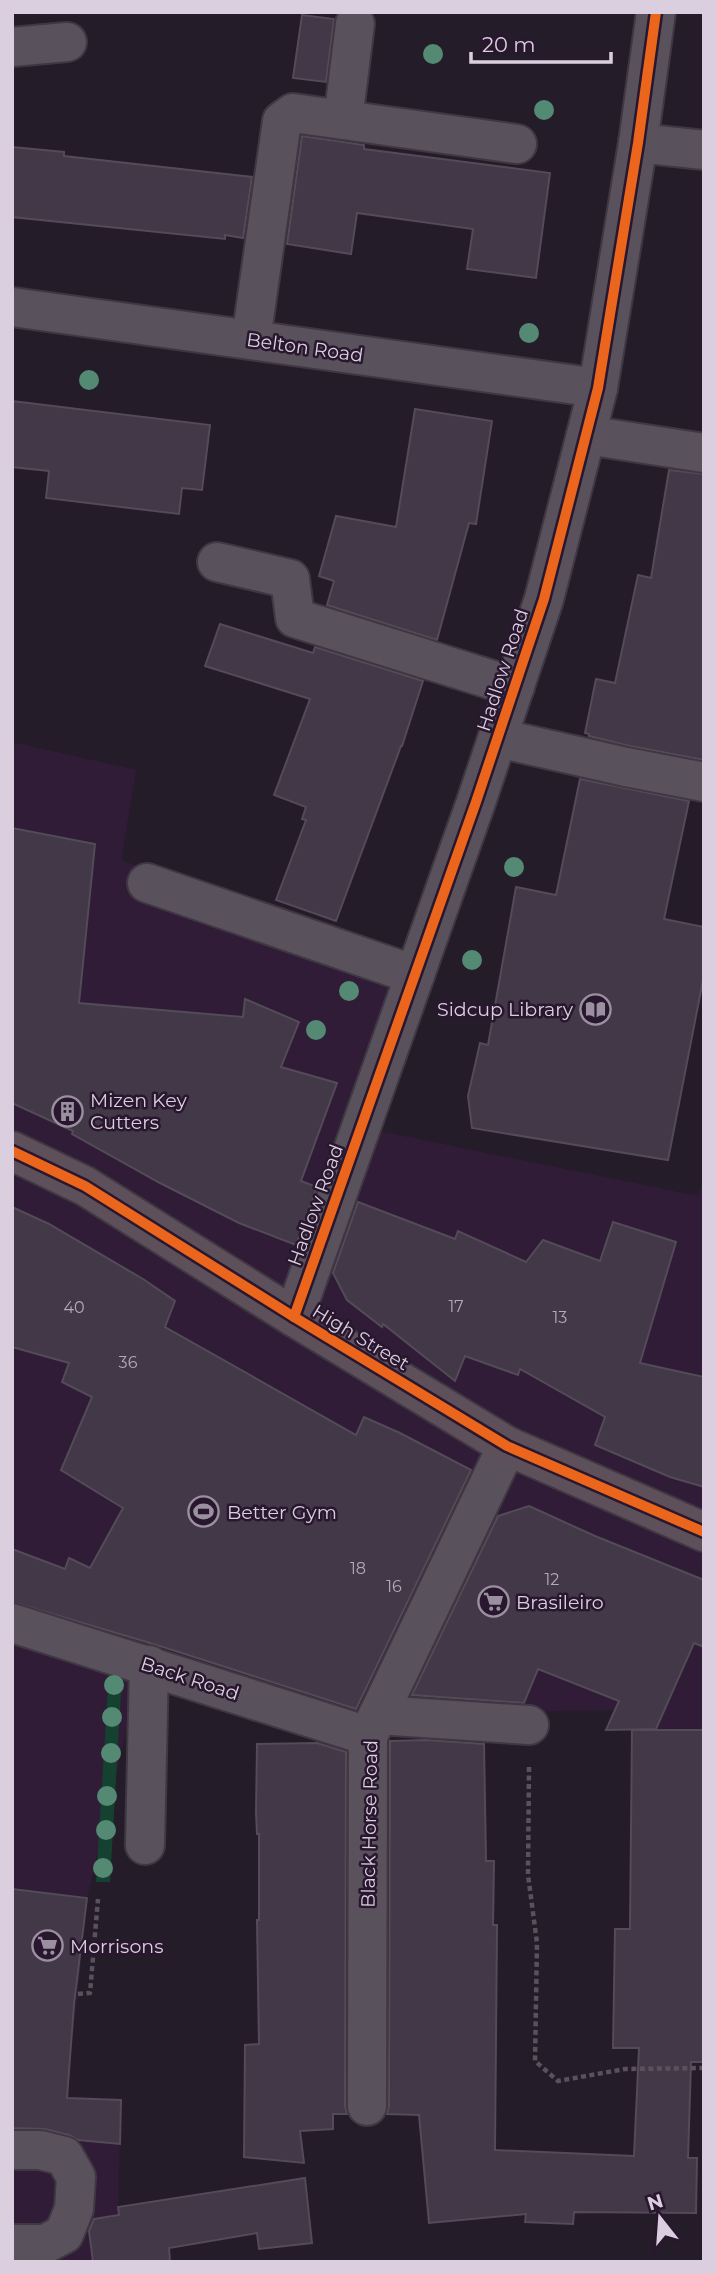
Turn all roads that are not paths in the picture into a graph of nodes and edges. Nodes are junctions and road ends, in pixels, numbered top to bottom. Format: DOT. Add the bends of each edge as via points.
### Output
graph roads {
  1 [pos="656,12"];
  2 [pos="355,24"];
  3 [pos="66,42"];
  4 [pos="12,47"];
  5 [pos="343,120"];
  6 [pos="638,143"];
  7 [pos="517,144"];
  8 [pos="704,150"];
  9 [pos="12,307"];
  10 [pos="251,340"];
  11 [pos="598,388"];
  12 [pos="586,435"];
  13 [pos="704,453"];
  14 [pos="217,562"];
  15 [pos="515,687"];
  16 [pos="498,738"];
  17 [pos="704,782"];
  18 [pos="147,884"];
  19 [pos="415,975"];
  20 [pos="12,1151"];
  21 [pos="294,1317"];
  22 [pos="507,1446"];
  23 [pos="704,1532"];
  24 [pos="12,1623"];
  25 [pos="149,1665"];
  26 [pos="373,1725"];
  27 [pos="529,1725"];
  28 [pos="145,1845"];
  29 [pos="366,2106"];
  30 [pos="12,2150"];
  31 [pos="12,2244"];
  1 -- 6 [label="street, Hadlow Road"];
  2 -- 5 [label="street"];
  3 -- 4 [label="street"];
  5 -- 7 [label="street"];
  5 -- 10 [label="street" via="293,113 282,121"];
  6 -- 8 [label="street"];
  6 -- 11 [label="street, Hadlow Road"];
  9 -- 10 [label="street, Belton Road"];
  10 -- 11 [label="street, Belton Road"];
  11 -- 12 [label="street, Hadlow Road"];
  12 -- 13 [label="street"];
  12 -- 15 [label="street, Hadlow Road" via="544,599"];
  14 -- 15 [label="street" via="290,579 295,618"];
  15 -- 16 [label="street, Hadlow Road"];
  16 -- 17 [label="street"];
  16 -- 19 [label="street, Hadlow Road"];
  18 -- 19 [label="street"];
  19 -- 21 [label="street, Hadlow Road"];
  20 -- 21 [label="main road, High Street" via="85,1186"];
  21 -- 22 [label="main road, High Street"];
  22 -- 23 [label="main road, High Street"];
  22 -- 26 [label="street, Black Horse Road"];
  24 -- 25 [label="street, Back Road"];
  25 -- 26 [label="street, Back Road"];
  25 -- 28 [label="street"];
  26 -- 27 [label="street, Back Road"];
  26 -- 29 [label="street, Black Horse Road"];
  30 -- 31 [label="street" via="64,2156 76,2177 74,2209 64,2234 45,2244"];
}
